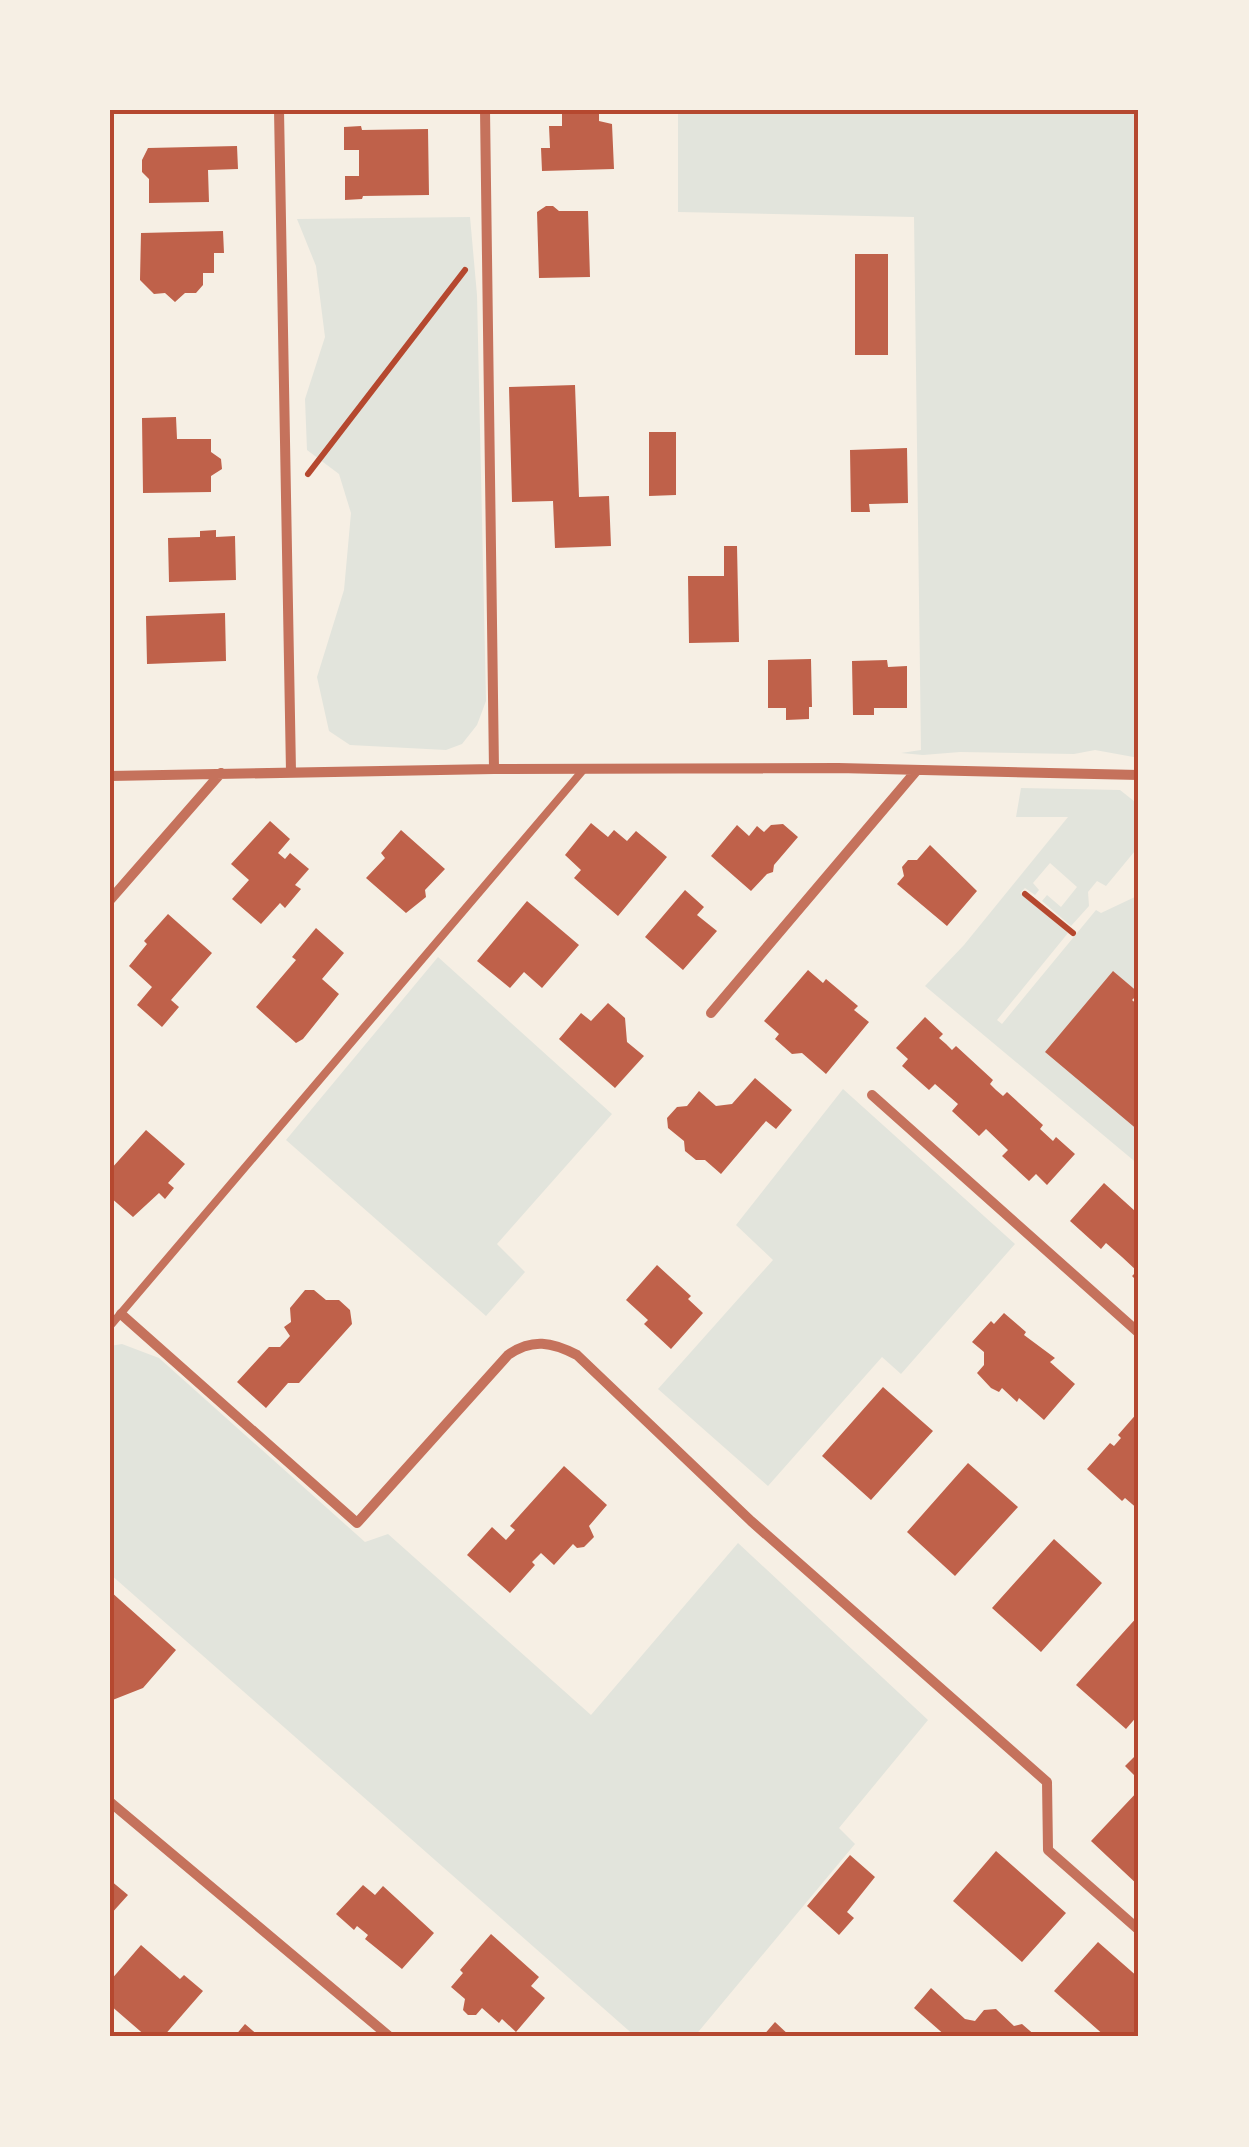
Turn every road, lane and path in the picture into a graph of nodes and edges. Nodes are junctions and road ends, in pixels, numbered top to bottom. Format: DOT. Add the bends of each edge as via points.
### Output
graph roads {
  1 [pos="278,110"];
  2 [pos="485,110"];
  3 [pos="488,240"];
  4 [pos="286,503"];
  5 [pos="494,769"];
  6 [pos="584,769"];
  7 [pos="917,770"];
  8 [pos="291,772"];
  9 [pos="221,773"];
  10 [pos="1139,775"];
  11 [pos="110,776"];
  12 [pos="1025,894"];
  13 [pos="110,900"];
  14 [pos="1073,932"];
  15 [pos="711,1013"];
  16 [pos="872,1095"];
  17 [pos="121,1314"];
  18 [pos="110,1326"];
  19 [pos="1139,1333"];
  20 [pos="110,1802"];
  21 [pos="1139,1930"];
  22 [pos="390,2037"];
  1 -- 4 [label="street"];
  2 -- 3 [label="street"];
  3 -- 4 [label="path"];
  3 -- 5 [label="street"];
  4 -- 8 [label="street"];
  5 -- 6 [label="street"];
  5 -- 8 [label="street"];
  6 -- 7 [label="street"];
  6 -- 17 [label="lane"];
  7 -- 10 [label="street"];
  7 -- 15 [label="street"];
  8 -- 9 [label="street"];
  9 -- 11 [label="street"];
  9 -- 13 [label="street"];
  12 -- 14 [label="path"];
  16 -- 19 [label="street"];
  17 -- 18 [label="lane"];
  17 -- 21 [label="street" via="358,1524 508,1355 533,1343 554,1343 576,1355 751,1521 1047,1782 1048,1850"];
  20 -- 22 [label="street"];
}
